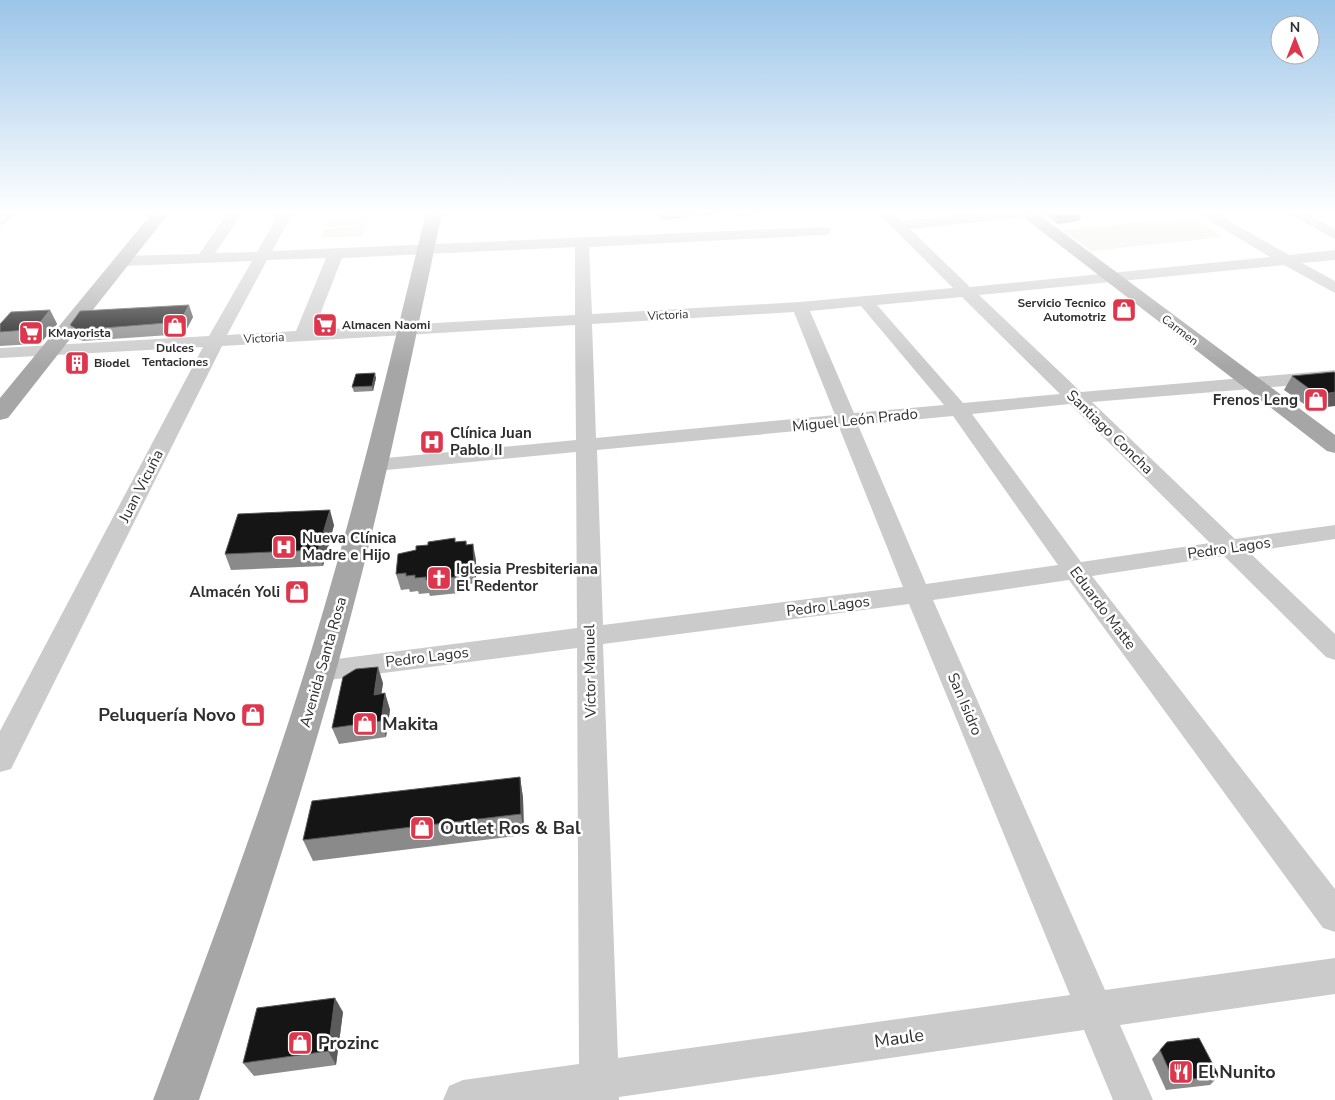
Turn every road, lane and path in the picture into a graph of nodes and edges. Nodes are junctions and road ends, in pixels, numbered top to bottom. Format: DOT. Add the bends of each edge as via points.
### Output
graph roads {
  1 [pos="119,264"];
  2 [pos="257,264"];
  3 [pos="331,264"];
  4 [pos="423,264"];
  5 [pos="583,264"];
  6 [pos="937,264"];
  7 [pos="1094,264"];
  8 [pos="1245,264"];
  9 [pos="1294,264"];
  10 [pos="1112,278"];
  11 [pos="1335,288"];
  12 [pos="966,293"];
  13 [pos="866,302"];
  14 [pos="800,307"];
  15 [pos="584,320"];
  16 [pos="408,330"];
  17 [pos="303,335"];
  18 [pos="215,341"];
  19 [pos="50,350"];
  20 [pos="0,353"];
  21 [pos="1335,376"];
  22 [pos="1251,383"];
  23 [pos="1075,398"];
  24 [pos="958,409"];
  25 [pos="0,413"];
  26 [pos="847,421"];
  27 [pos="586,446"];
  28 [pos="1335,446"];
  29 [pos="376,465"];
  30 [pos="1335,532"];
  31 [pos="1230,548"];
  32 [pos="1075,571"];
  33 [pos="918,594"];
  34 [pos="589,637"];
  35 [pos="1335,650"];
  36 [pos="321,671"];
  37 [pos="0,760"];
  38 [pos="1335,916"];
  39 [pos="1335,976"];
  40 [pos="1094,1010"];
  41 [pos="599,1090"];
  42 [pos="176,1100"];
  43 [pos="462,1100"];
  44 [pos="1133,1100"];
  1 -- 19 [label="main road"];
  2 -- 18 [label="street, Juan Vicuña"];
  3 -- 17 [label="street"];
  4 -- 16 [label="main road, Avenida Santa Rosa"];
  5 -- 15 [label="street, Víctor Manuel"];
  6 -- 12 [label="street, Santiago Concha"];
  7 -- 10 [label="main road, Carmen"];
  8 -- 10 [label="street, Victoria"];
  9 -- 11 [label="street"];
  10 -- 12 [label="street, Victoria"];
  10 -- 22 [label="main road, Carmen"];
  12 -- 13 [label="street, Victoria"];
  12 -- 23 [label="street, Santiago Concha"];
  13 -- 14 [label="street, Victoria"];
  13 -- 24 [label="street, Eduardo Matte"];
  14 -- 15 [label="street, Victoria" via="654,312"];
  14 -- 26 [label="street, San Isidro"];
  15 -- 16 [label="street, Victoria"];
  15 -- 27 [label="street, Víctor Manuel"];
  16 -- 17 [label="street, Victoria"];
  16 -- 29 [label="main road, Avenida Santa Rosa"];
  17 -- 18 [label="street, Victoria"];
  18 -- 19 [label="street, Victoria"];
  18 -- 37 [label="street, Juan Vicuña"];
  19 -- 20 [label="street, Victoria"];
  19 -- 25 [label="main road"];
  21 -- 22 [label="street, Miguel León Prado"];
  22 -- 23 [label="street, Miguel León Prado"];
  22 -- 28 [label="main road, Carmen"];
  23 -- 24 [label="street, Miguel León Prado"];
  23 -- 31 [label="street, Santiago Concha"];
  24 -- 26 [label="street, Miguel León Prado"];
  24 -- 32 [label="street, Eduardo Matte"];
  26 -- 27 [label="street, Miguel León Prado"];
  26 -- 33 [label="street, San Isidro"];
  27 -- 29 [label="street, Miguel León Prado"];
  27 -- 34 [label="street, Víctor Manuel"];
  29 -- 36 [label="main road, Avenida Santa Rosa"];
  30 -- 31 [label="street, Pedro Lagos"];
  31 -- 32 [label="street, Pedro Lagos"];
  31 -- 35 [label="street, Santiago Concha"];
  32 -- 33 [label="street, Pedro Lagos"];
  32 -- 38 [label="street, Eduardo Matte"];
  33 -- 34 [label="street, Pedro Lagos"];
  33 -- 40 [label="street, San Isidro"];
  34 -- 36 [label="street, Pedro Lagos"];
  34 -- 41 [label="street, Víctor Manuel"];
  36 -- 42 [label="main road, Avenida Santa Rosa" via="268,840"];
  39 -- 40 [label="street, Maule"];
  40 -- 41 [label="street, Maule"];
  40 -- 44 [label="street, San Isidro"];
  41 -- 43 [label="street, Maule"];
}
